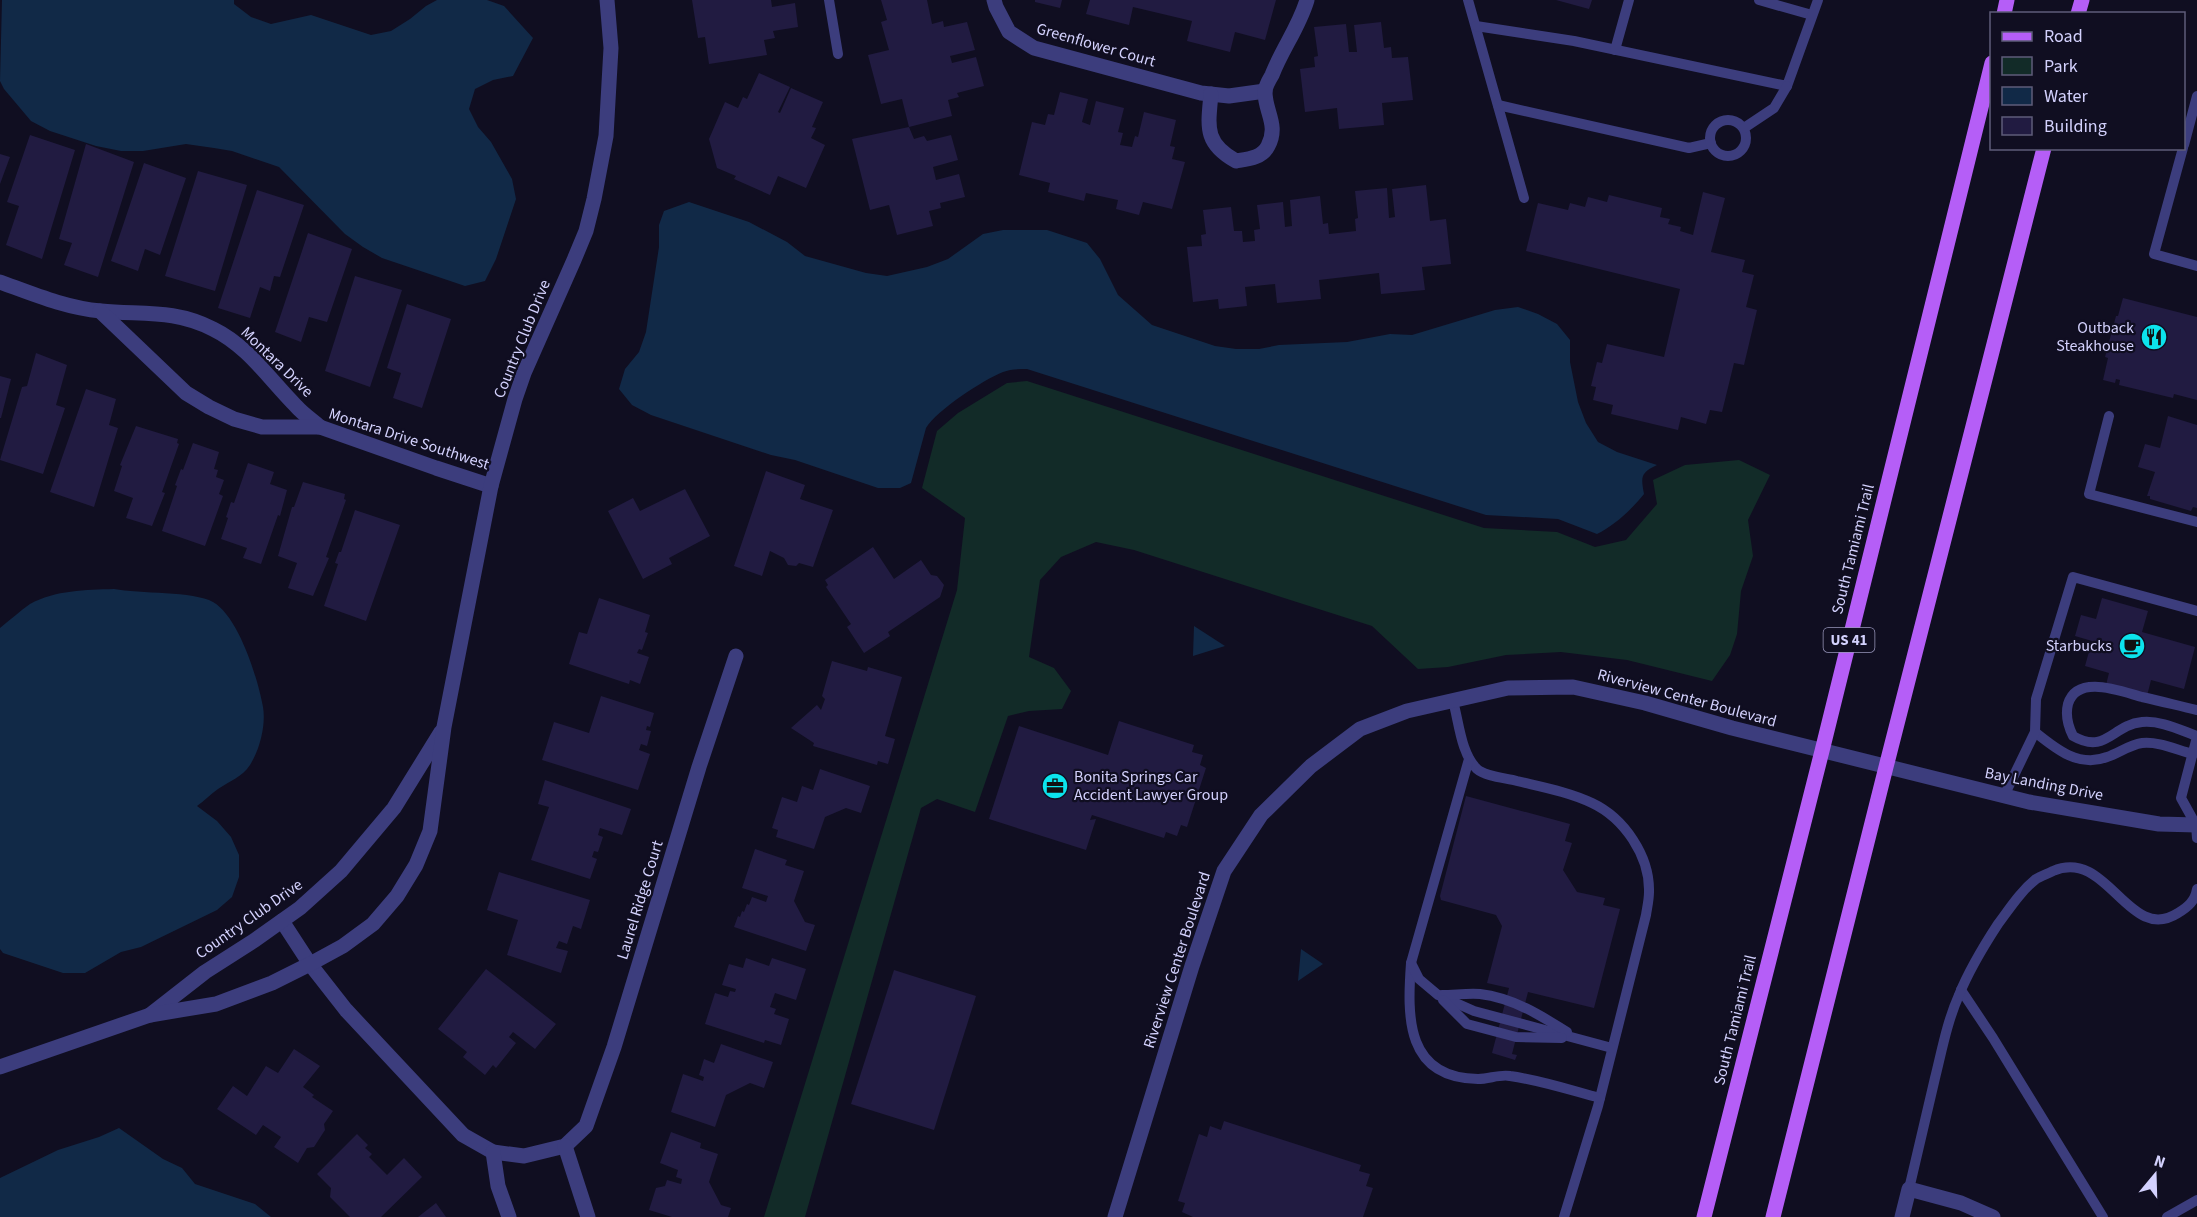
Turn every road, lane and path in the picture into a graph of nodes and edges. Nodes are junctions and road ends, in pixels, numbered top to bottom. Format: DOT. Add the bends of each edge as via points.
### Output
graph roads {
  1 [pos="607,0"];
  2 [pos="829,0"];
  3 [pos="994,0"];
  4 [pos="1307,0"];
  5 [pos="1468,0"];
  6 [pos="1629,0"];
  7 [pos="1759,0"];
  8 [pos="1818,0"];
  9 [pos="1812,15"];
  10 [pos="1476,26"];
  11 [pos="1615,50"];
  12 [pos="838,54"];
  13 [pos="1990,71"];
  14 [pos="1787,86"];
  15 [pos="1265,92"];
  16 [pos="1210,94"];
  17 [pos="2197,96"];
  18 [pos="1498,105"];
  19 [pos="1744,128"];
  20 [pos="2185,140"];
  21 [pos="1711,142"];
  22 [pos="2043,150"];
  23 [pos="2182,150"];
  24 [pos="1524,198"];
  25 [pos="2197,266"];
  26 [pos="0,282"];
  27 [pos="100,311"];
  28 [pos="2109,416"];
  29 [pos="320,427"];
  30 [pos="491,486"];
  31 [pos="2197,522"];
  32 [pos="2197,611"];
  33 [pos="736,656"];
  34 [pos="1453,701"];
  35 [pos="2197,710"];
  36 [pos="444,727"];
  37 [pos="2035,732"];
  38 [pos="2197,736"];
  39 [pos="1822,751"];
  40 [pos="2193,754"];
  41 [pos="1469,759"];
  42 [pos="1886,767"];
  43 [pos="2004,796"];
  44 [pos="2197,829"];
  45 [pos="2197,889"];
  46 [pos="282,921"];
  47 [pos="1411,963"];
  48 [pos="310,964"];
  49 [pos="1961,990"];
  50 [pos="1438,995"];
  51 [pos="150,1015"];
  52 [pos="1578,1038"];
  53 [pos="1612,1048"];
  54 [pos="0,1067"];
  55 [pos="1600,1098"];
  56 [pos="565,1146"];
  57 [pos="493,1152"];
  58 [pos="1909,1189"];
  59 [pos="2197,1200"];
  60 [pos="508,1217"];
  61 [pos="588,1217"];
  62 [pos="1115,1217"];
  63 [pos="1564,1217"];
  64 [pos="1704,1217"];
  65 [pos="1773,1217"];
  66 [pos="1902,1217"];
  67 [pos="1993,1217"];
  68 [pos="2103,1217"];
  69 [pos="2167,1217"];
  1 -- 30 [label="street, Country Club Drive" via="611,48 606,136 594,199 586,231 524,373"];
  2 -- 12 [label="lane"];
  3 -- 16 [label="street, Greenflower Court" via="1009,32 1034,48"];
  4 -- 15 [label="street"];
  5 -- 10 [label="lane"];
  6 -- 11 [label="lane"];
  7 -- 9 [label="lane"];
  8 -- 9 [label="lane"];
  9 -- 14 [label="lane"];
  10 -- 11 [label="lane"];
  10 -- 18 [label="lane"];
  11 -- 14 [label="lane"];
  13 -- 39 [label="main road, South Tamiami Trail / US 41"];
  14 -- 19 [label="lane" via="1774,108"];
  15 -- 16 [label="street, Greenflower Court"];
  15 -- 16 [label="street" via="1273,134 1268,148 1257,157 1236,161 1211,141"];
  17 -- 20 [label="lane"];
  18 -- 21 [label="lane" via="1689,147"];
  18 -- 24 [label="lane"];
  19 -- 21 [label="lane" via="1732,120 1721,121 1712,129"];
  19 -- 21 [label="lane" via="1745,144 1732,156 1720,154"];
  22 -- 42 [label="main road"];
  23 -- 25 [label="lane" via="2154,254"];
  26 -- 27 [label="street" via="67,306"];
  27 -- 29 [label="street, Montara Drive Southwest" via="186,393 209,407 262,428"];
  27 -- 29 [label="street, Montara Drive" via="159,312 213,329 238,345"];
  28 -- 31 [label="lane" via="2089,494"];
  29 -- 30 [label="street, Montara Drive Southwest"];
  30 -- 36 [label="street, Country Club Drive"];
  32 -- 37 [label="lane" via="2073,577 2036,699"];
  33 -- 56 [label="street, Laurel Ridge Court" via="610,1058 586,1126"];
  34 -- 39 [label="street, Riverview Center Boulevard" via="1508,688 1573,687"];
  34 -- 41 [label="lane"];
  34 -- 62 [label="street, Riverview Center Boulevard" via="1407,711 1359,729 1311,766 1261,815 1224,871"];
  35 -- 38 [label="lane" via="2103,687 2085,687 2071,697 2066,716 2073,736 2085,743 2095,743 2146,721"];
  36 -- 46 [label="street, Country Club Drive" via="394,808 341,871"];
  36 -- 48 [label="street, Country Club Drive" via="430,831 416,865 373,924"];
  37 -- 40 [label="lane" via="2055,748 2087,761 2146,743"];
  37 -- 43 [label="lane"];
  38 -- 40 [label="lane"];
  39 -- 42 [label="street, Riverview Center Boulevard"];
  39 -- 64 [label="main road, South Tamiami Trail / US 41"];
  40 -- 44 [label="lane" via="2181,798"];
  41 -- 47 [label="lane"];
  41 -- 53 [label="lane" via="1480,772 1594,804 1619,824 1641,855 1649,892 1646,915"];
  42 -- 43 [label="street, Bay Landing Drive"];
  42 -- 65 [label="main road"];
  43 -- 44 [label="street, Bay Landing Drive"];
  45 -- 49 [label="lane" via="2186,909 2159,920 2128,906 2094,873 2060,868 2038,878 2016,899 1980,951"];
  46 -- 48 [label="street"];
  46 -- 51 [label="street, Country Club Drive" via="205,972"];
  47 -- 50 [label="lane" via="1419,979"];
  47 -- 55 [label="lane" via="1413,1028 1417,1048 1430,1065 1452,1075 1478,1079 1508,1075"];
  48 -- 51 [label="street, Country Club Drive" via="216,1004"];
  48 -- 57 [label="street" via="346,1010 463,1135"];
  49 -- 58 [label="lane" via="1947,1030"];
  49 -- 68 [label="lane"];
  50 -- 52 [label="lane" via="1474,1011"];
  50 -- 52 [label="lane" via="1480,994 1524,1006"];
  50 -- 52 [label="lane" via="1467,1024 1516,1037"];
  51 -- 54 [label="street, Country Club Drive"];
  52 -- 53 [label="lane"];
  53 -- 55 [label="lane"];
  55 -- 63 [label="lane"];
  56 -- 57 [label="street" via="524,1156"];
  56 -- 61 [label="street"];
  57 -- 60 [label="street"];
  58 -- 66 [label="street"];
  58 -- 67 [label="street" via="1961,1203"];
  59 -- 69 [label="lane"];
}
